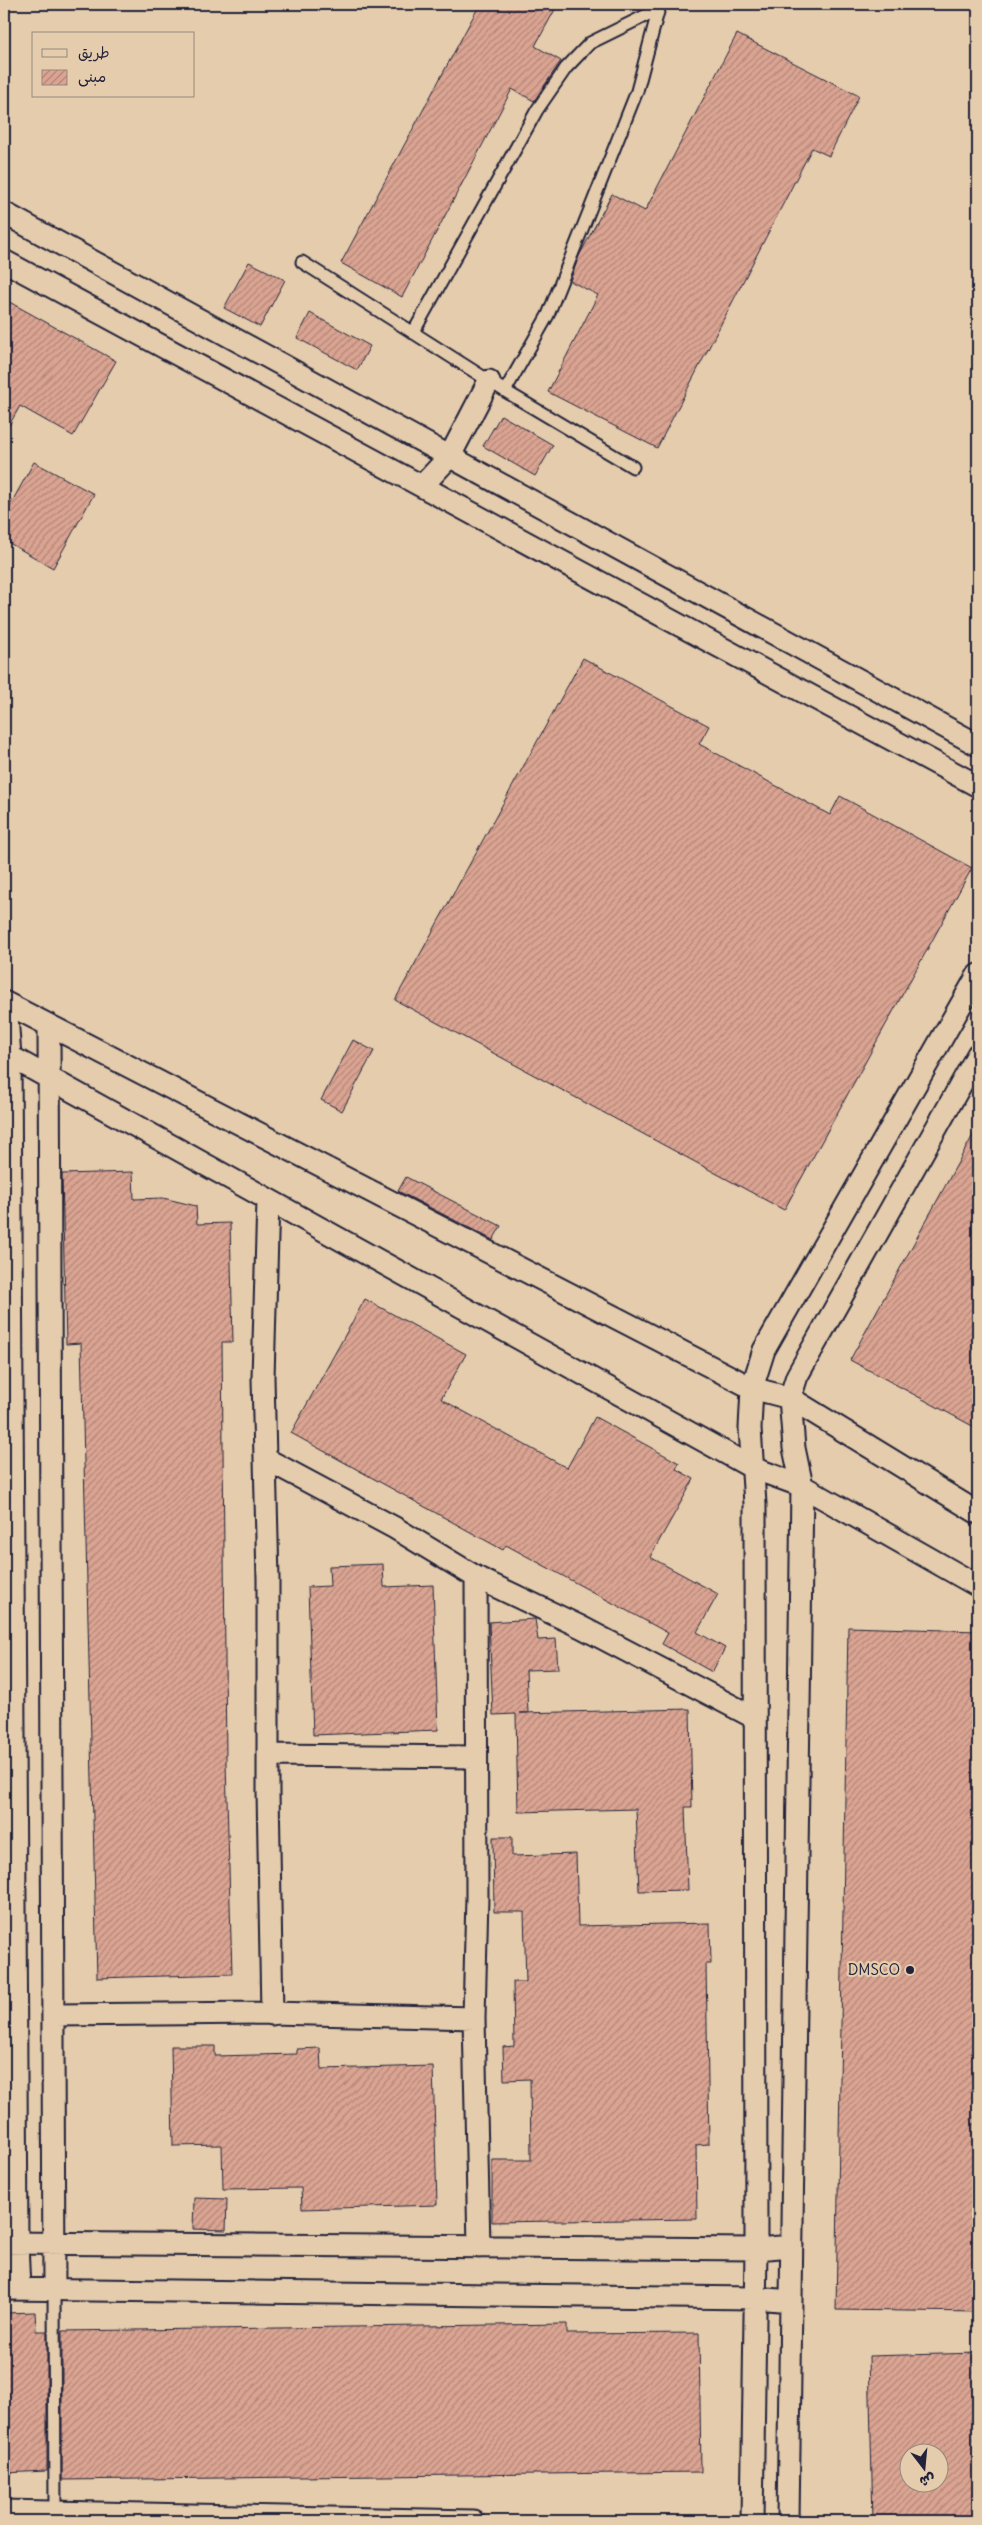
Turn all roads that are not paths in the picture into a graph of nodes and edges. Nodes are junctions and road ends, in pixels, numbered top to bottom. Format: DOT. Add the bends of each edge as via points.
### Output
graph roads {
  1 [pos="658,7"];
  2 [pos="4,213"];
  3 [pos="4,261"];
  4 [pos="302,262"];
  5 [pos="413,333"];
  6 [pos="497,386"];
  7 [pos="450,456"];
  8 [pos="633,468"];
  9 [pos="422,486"];
  10 [pos="978,745"];
  11 [pos="978,786"];
  12 [pos="978,975"];
  13 [pos="5,1002"];
  14 [pos="49,1027"];
  15 [pos="7,1054"];
  16 [pos="978,1054"];
  17 [pos="51,1078"];
  18 [pos="268,1200"];
  19 [pos="8,1309"];
  20 [pos="752,1388"];
  21 [pos="790,1398"];
  22 [pos="266,1459"];
  23 [pos="753,1468"];
  24 [pos="802,1486"];
  25 [pos="978,1513"];
  26 [pos="8,1563"];
  27 [pos="476,1577"];
  28 [pos="978,1586"];
  29 [pos="755,1718"];
  30 [pos="268,1755"];
  31 [pos="475,1757"];
  32 [pos="272,2014"];
  33 [pos="54,2015"];
  34 [pos="474,2018"];
  35 [pos="10,2243"];
  36 [pos="55,2243"];
  37 [pos="792,2246"];
  38 [pos="478,2247"];
  39 [pos="756,2249"];
  40 [pos="11,2289"];
  41 [pos="54,2291"];
  42 [pos="755,2298"];
  43 [pos="791,2301"];
  44 [pos="4,2511"];
  45 [pos="55,2512"];
  46 [pos="132,2518"];
  47 [pos="473,2521"];
  48 [pos="752,2521"];
  49 [pos="788,2521"];
  1 -- 5 [label="lane" via="590,43 566,68 537,110"];
  1 -- 6 [label="lane" via="637,91 548,315"];
  2 -- 7 [label="street"];
  3 -- 9 [label="street"];
  4 -- 5 [label="lane"];
  5 -- 6 [label="lane"];
  6 -- 7 [label="street"];
  6 -- 8 [label="lane"];
  7 -- 9 [label="street"];
  7 -- 10 [label="street"];
  9 -- 11 [label="street"];
  12 -- 20 [label="street" via="764,1350"];
  13 -- 14 [label="street"];
  13 -- 15 [label="street"];
  14 -- 17 [label="street"];
  14 -- 20 [label="street"];
  15 -- 17 [label="street"];
  15 -- 19 [label="street"];
  16 -- 21 [label="street" via="796,1376"];
  17 -- 18 [label="street"];
  17 -- 33 [label="street"];
  18 -- 22 [label="street" via="263,1378"];
  18 -- 23 [label="street"];
  19 -- 26 [label="street"];
  20 -- 21 [label="street"];
  20 -- 23 [label="street"];
  21 -- 24 [label="street" via="794,1448"];
  21 -- 25 [label="street"];
  22 -- 27 [label="street" via="395,1528"];
  22 -- 30 [label="street"];
  23 -- 24 [label="street"];
  23 -- 29 [label="street"];
  24 -- 28 [label="street"];
  24 -- 37 [label="street"];
  26 -- 35 [label="street"];
  27 -- 29 [label="street" via="581,1627"];
  27 -- 31 [label="street"];
  29 -- 39 [label="street"];
  30 -- 31 [label="street"];
  30 -- 32 [label="street"];
  31 -- 34 [label="street" via="477,1896"];
  32 -- 33 [label="street"];
  32 -- 34 [label="street"];
  33 -- 36 [label="street"];
  34 -- 38 [label="street"];
  35 -- 36 [label="street"];
  35 -- 40 [label="street"];
  36 -- 38 [label="street"];
  36 -- 41 [label="street"];
  37 -- 39 [label="street"];
  37 -- 43 [label="street"];
  38 -- 39 [label="street"];
  39 -- 42 [label="street"];
  40 -- 41 [label="street"];
  41 -- 42 [label="street"];
  41 -- 45 [label="lane"];
  42 -- 43 [label="street"];
  42 -- 48 [label="street"];
  43 -- 49 [label="street"];
  44 -- 45 [label="street"];
  45 -- 46 [label="street"];
  46 -- 47 [label="street"];
}
